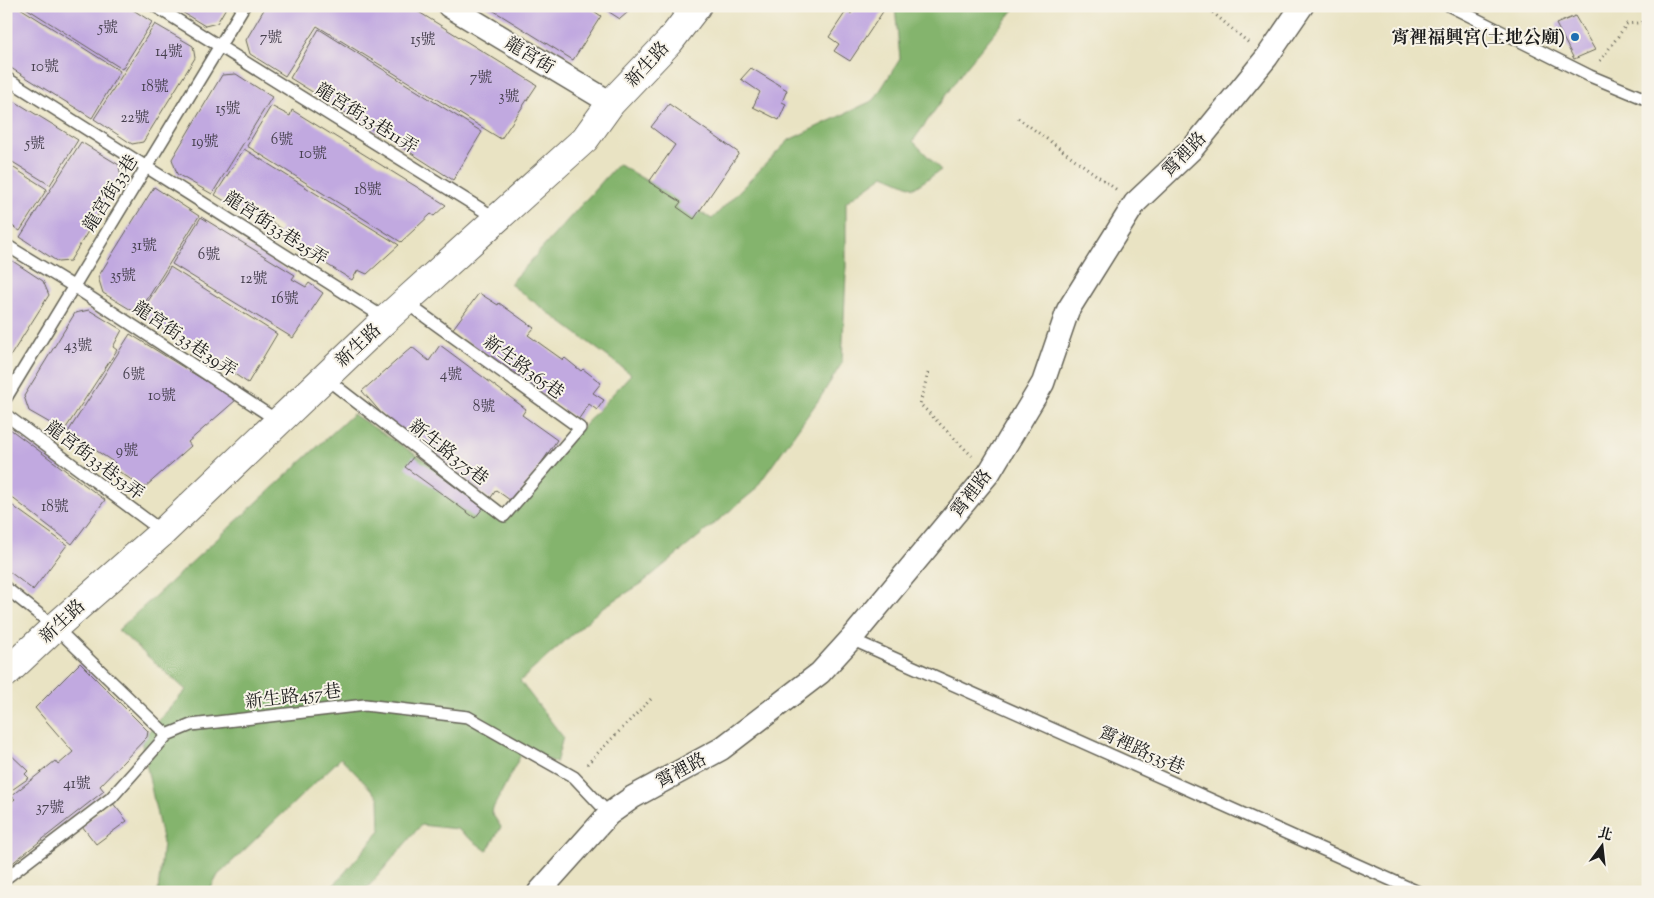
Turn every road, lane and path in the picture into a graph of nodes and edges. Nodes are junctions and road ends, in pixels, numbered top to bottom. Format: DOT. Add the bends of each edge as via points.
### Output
graph roads {
  1 [pos="155,6"];
  2 [pos="244,6"];
  3 [pos="449,6"];
  4 [pos="1205,6"];
  5 [pos="1302,6"];
  6 [pos="1450,6"];
  7 [pos="693,8"];
  8 [pos="1648,22"];
  9 [pos="219,48"];
  10 [pos="1267,57"];
  11 [pos="1590,76"];
  12 [pos="6,78"];
  13 [pos="1648,100"];
  14 [pos="611,103"];
  15 [pos="1018,118"];
  16 [pos="148,167"];
  17 [pos="1136,203"];
  18 [pos="497,219"];
  19 [pos="6,245"];
  20 [pos="74,286"];
  21 [pos="395,310"];
  22 [pos="928,373"];
  23 [pos="324,377"];
  24 [pos="6,398"];
  25 [pos="6,415"];
  26 [pos="278,421"];
  27 [pos="544,469"];
  28 [pos="988,473"];
  29 [pos="162,532"];
  30 [pos="6,588"];
  31 [pos="55,627"];
  32 [pos="852,639"];
  33 [pos="6,674"];
  34 [pos="651,699"];
  35 [pos="167,735"];
  36 [pos="574,777"];
  37 [pos="609,814"];
  38 [pos="6,878"];
  39 [pos="539,892"];
  40 [pos="1418,892"];
  1 -- 9 [label="lane, 龍宮街33巷11弄"];
  2 -- 9 [label="lane, 龍宮街33巷"];
  3 -- 14 [label="street, 龍宮街"];
  4 -- 10 [label="path"];
  5 -- 10 [label="street, 霄裡路"];
  6 -- 11 [label="lane"];
  7 -- 14 [label="street, 新生路" via="670,40"];
  8 -- 11 [label="path" via="1627,24"];
  9 -- 16 [label="lane, 龍宮街33巷"];
  9 -- 18 [label="lane, 龍宮街33巷11弄"];
  10 -- 17 [label="street, 霄裡路" via="1192,149"];
  11 -- 13 [label="lane"];
  12 -- 16 [label="lane, 龍宮街33巷25弄"];
  14 -- 18 [label="street, 新生路" via="586,139"];
  15 -- 17 [label="path"];
  16 -- 20 [label="lane, 龍宮街33巷"];
  16 -- 21 [label="lane, 龍宮街33巷25弄"];
  17 -- 28 [label="street, 霄裡路" via="1068,310 1043,383"];
  18 -- 21 [label="street, 新生路"];
  19 -- 20 [label="lane, 龍宮街33巷39弄"];
  20 -- 24 [label="lane, 龍宮街33巷"];
  20 -- 26 [label="lane, 龍宮街33巷39弄"];
  21 -- 23 [label="street, 新生路"];
  21 -- 27 [label="lane, 新生路365巷" via="580,428"];
  22 -- 28 [label="path" via="920,404"];
  23 -- 26 [label="street, 新生路"];
  23 -- 27 [label="lane, 新生路375巷" via="504,516"];
  25 -- 29 [label="lane, 龍宮街33巷53弄"];
  26 -- 29 [label="street, 新生路"];
  28 -- 32 [label="street, 霄裡路"];
  29 -- 31 [label="street, 新生路"];
  30 -- 31 [label="lane"];
  31 -- 33 [label="street, 新生路"];
  31 -- 35 [label="lane"];
  32 -- 37 [label="street, 霄裡路" via="820,673 721,749 633,797"];
  32 -- 40 [label="lane, 霄裡路535巷"];
  34 -- 36 [label="path"];
  35 -- 36 [label="lane, 新生路457巷" via="191,725 365,705 468,717"];
  35 -- 38 [label="lane, 新生路457巷" via="111,798"];
  36 -- 37 [label="lane, 新生路457巷"];
  37 -- 39 [label="street, 霄裡路"];
}
